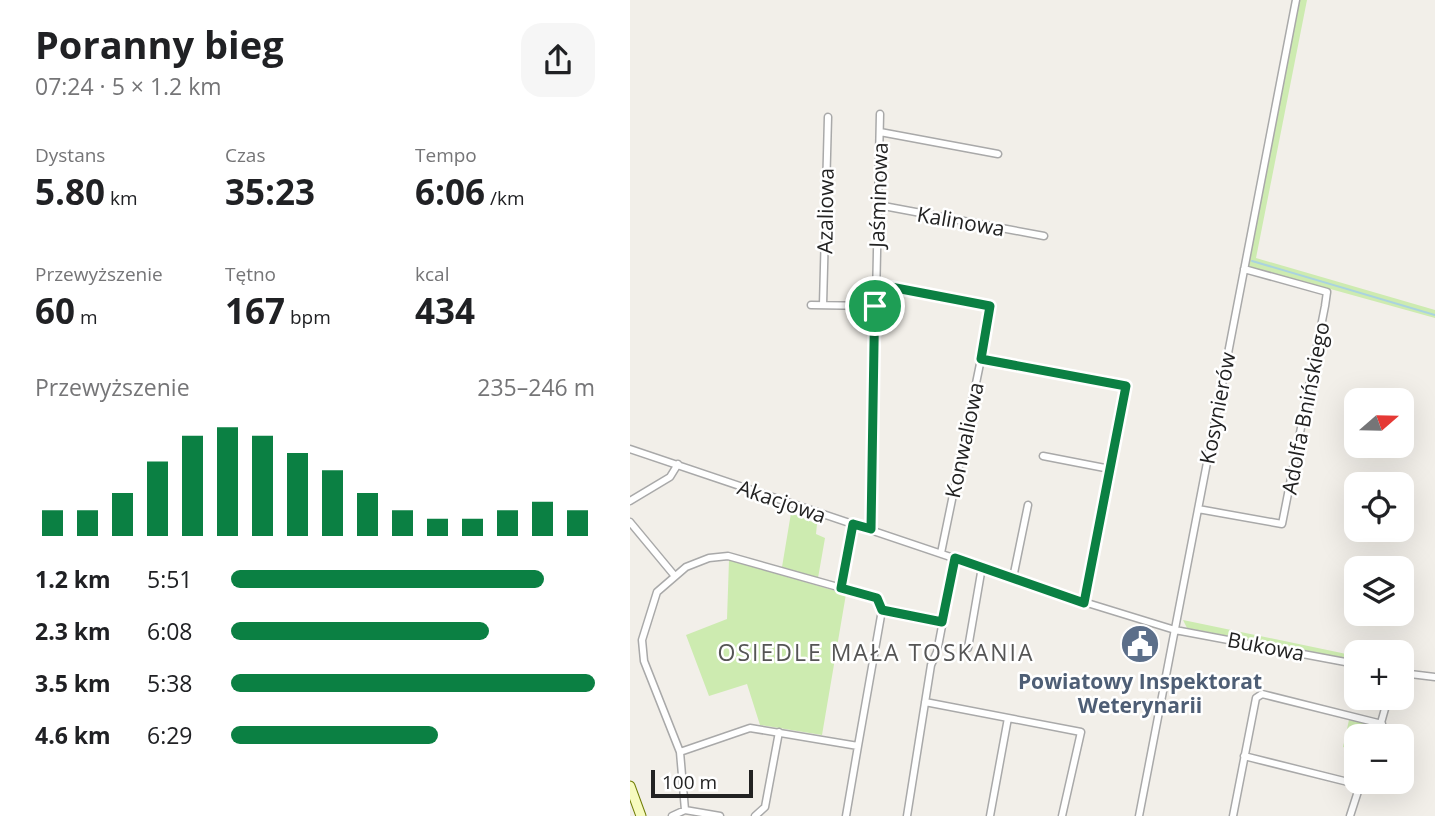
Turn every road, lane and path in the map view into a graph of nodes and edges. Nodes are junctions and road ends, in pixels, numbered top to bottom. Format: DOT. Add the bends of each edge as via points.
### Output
graph roads {
  1 [pos="1296,0"];
  2 [pos="880,114"];
  3 [pos="828,117"];
  4 [pos="880,132"];
  5 [pos="998,154"];
  6 [pos="878,205"];
  7 [pos="1044,236"];
  8 [pos="1244,269"];
  9 [pos="875,284"];
  10 [pos="811,305"];
  11 [pos="823,305"];
  12 [pos="875,306"];
  13 [pos="981,359"];
  14 [pos="630,449"];
  15 [pos="1043,456"];
  16 [pos="678,464"];
  17 [pos="1110,469"];
  18 [pos="630,501"];
  19 [pos="1028,505"];
  20 [pos="1198,509"];
  21 [pos="630,522"];
  22 [pos="853,524"];
  23 [pos="871,529"];
  24 [pos="941,553"];
  25 [pos="955,558"];
  26 [pos="982,567"];
  27 [pos="674,576"];
  28 [pos="1013,578"];
  29 [pos="841,588"];
  30 [pos="1084,603"];
  31 [pos="882,610"];
  32 [pos="942,622"];
  33 [pos="1175,629"];
  34 [pos="968,648"];
  35 [pos="1344,662"];
  36 [pos="1414,674"];
  37 [pos="1435,677"];
  38 [pos="925,702"];
  39 [pos="1385,710"];
  40 [pos="1008,718"];
  41 [pos="1382,724"];
  42 [pos="779,732"];
  43 [pos="859,746"];
  44 [pos="680,752"];
  45 [pos="1244,756"];
  46 [pos="1344,780"];
  47 [pos="630,786"];
  48 [pos="1358,794"];
  49 [pos="685,810"];
  50 [pos="641,816"];
  51 [pos="672,816"];
  52 [pos="720,816"];
  53 [pos="755,816"];
  54 [pos="846,816"];
  55 [pos="907,816"];
  56 [pos="990,816"];
  57 [pos="1062,816"];
  58 [pos="1139,816"];
  59 [pos="1233,816"];
  60 [pos="1350,816"];
  1 -- 8 [label="street, Kosynierów"];
  2 -- 4 [label="street, Jaśminowa"];
  3 -- 11 [label="street, Azaliowa"];
  4 -- 5 [label="street"];
  4 -- 6 [label="street, Jaśminowa"];
  6 -- 7 [label="street, Kalinowa"];
  6 -- 9 [label="street, Jaśminowa"];
  8 -- 20 [label="street, Kosynierów"];
  8 -- 20 [label="street, Adolfa Bnińskiego" via="1327,292 1325,306 1282,524"];
  9 -- 12 [label="street, Jaśminowa"];
  9 -- 13 [label="street" via="990,306"];
  10 -- 11 [label="street"];
  11 -- 12 [label="street"];
  12 -- 23 [label="street, Jaśminowa"];
  13 -- 17 [label="street, Konwaliowa" via="1126,386"];
  13 -- 24 [label="street, Konwaliowa"];
  14 -- 16 [label="street, Akacjowa"];
  15 -- 17 [label="street"];
  16 -- 18 [label="street" via="670,477"];
  16 -- 22 [label="street, Akacjowa"];
  17 -- 30 [label="street, Konwaliowa"];
  19 -- 28 [label="street"];
  20 -- 33 [label="street, Kosynierów"];
  21 -- 27 [label="street"];
  22 -- 23 [label="street, Akacjowa"];
  22 -- 29 [label="street"];
  23 -- 24 [label="street, Akacjowa"];
  24 -- 25 [label="street, Akacjowa"];
  25 -- 26 [label="street, Akacjowa"];
  25 -- 32 [label="street"];
  26 -- 28 [label="street, Akacjowa"];
  26 -- 34 [label="street"];
  27 -- 29 [label="street" via="697,562 728,556"];
  27 -- 44 [label="street" via="657,592 642,640 644,661"];
  28 -- 30 [label="street, Akacjowa"];
  29 -- 31 [label="street" via="877,598"];
  30 -- 33 [label="street, Akacjowa"];
  31 -- 32 [label="street"];
  31 -- 43 [label="street"];
  32 -- 38 [label="street"];
  33 -- 35 [label="street, Bukowa"];
  33 -- 58 [label="street, Kosynierów"];
  36 -- 37 [label="street"];
  38 -- 40 [label="street"];
  38 -- 55 [label="street"];
  39 -- 41 [label="street"];
  40 -- 56 [label="street"];
  40 -- 57 [label="street" via="1080,732"];
  41 -- 45 [label="street" via="1262,694 1256,698"];
  42 -- 43 [label="street"];
  42 -- 44 [label="street" via="740,730"];
  42 -- 53 [label="street" via="765,807"];
  43 -- 54 [label="street"];
  44 -- 49 [label="street"];
  45 -- 46 [label="street"];
  45 -- 59 [label="street"];
  47 -- 50 [label="street"];
  48 -- 60 [label="street"];
  49 -- 51 [label="street"];
  49 -- 52 [label="street"];
}
